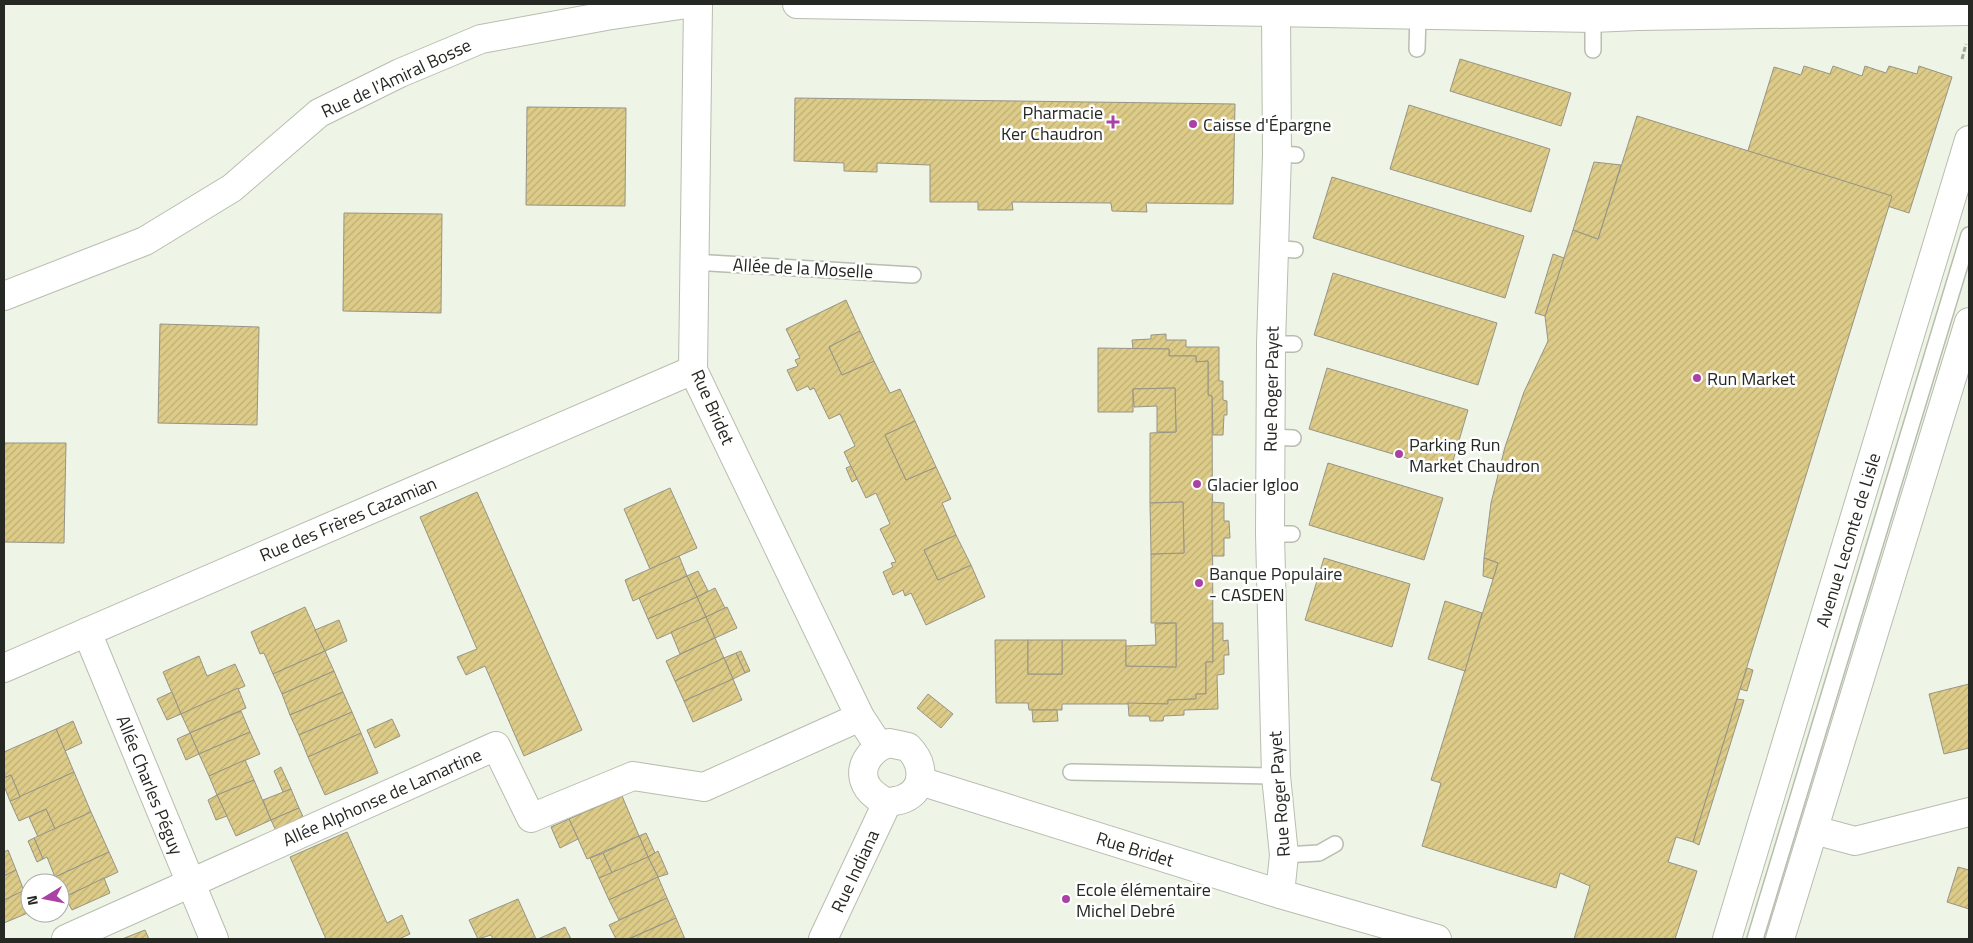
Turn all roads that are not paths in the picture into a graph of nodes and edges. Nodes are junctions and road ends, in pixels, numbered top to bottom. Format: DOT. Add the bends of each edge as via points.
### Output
graph roads {
  1 [pos="687,4"];
  2 [pos="698,4"];
  3 [pos="797,4"];
  4 [pos="1212,7"];
  5 [pos="1276,8"];
  6 [pos="1638,10"];
  7 [pos="1969,12"];
  8 [pos="1418,15"];
  9 [pos="1592,18"];
  10 [pos="1417,50"];
  11 [pos="1593,50"];
  12 [pos="1969,140"];
  13 [pos="1969,235"];
  14 [pos="693,262"];
  15 [pos="914,275"];
  16 [pos="4,296"];
  17 [pos="1969,322"];
  18 [pos="1963,365"];
  19 [pos="693,370"];
  20 [pos="87,632"];
  21 [pos="4,668"];
  22 [pos="860,717"];
  23 [pos="879,746"];
  24 [pos="1071,772"];
  25 [pos="1276,776"];
  26 [pos="920,781"];
  27 [pos="887,802"];
  28 [pos="1969,812"];
  29 [pos="1814,830"];
  30 [pos="1335,844"];
  31 [pos="1284,855"];
  32 [pos="191,883"];
  33 [pos="1280,894"];
  34 [pos="66,939"];
  35 [pos="214,939"];
  36 [pos="823,939"];
  37 [pos="1437,939"];
  38 [pos="1727,939"];
  39 [pos="1755,939"];
  40 [pos="1780,939"];
  1 -- 16 [label="street, Rue de l'Amiral Bosse" via="481,39 400,73 319,113 232,188 145,241"];
  2 -- 14 [label="street, Rue Bridet"];
  3 -- 4 [label="street"];
  4 -- 5 [label="street"];
  5 -- 8 [label="street"];
  5 -- 25 [label="street, Rue Roger Payet" via="1287,154 1282,633"];
  6 -- 7 [label="street"];
  6 -- 9 [label="street"];
  8 -- 9 [label="street"];
  8 -- 10 [label="lane"];
  9 -- 11 [label="lane"];
  12 -- 38 [label="street, Avenue Leconte de Lisle"];
  13 -- 39 [label="lane, Avenue Leconte de Lisle"];
  14 -- 15 [label="lane, Allée de la Moselle"];
  14 -- 19 [label="street, Rue Bridet"];
  17 -- 18 [label="street"];
  18 -- 29 [label="street"];
  19 -- 20 [label="street, Rue des Frères Cazamian"];
  19 -- 22 [label="street, Rue Bridet"];
  20 -- 21 [label="street, Rue des Frères Cazamian"];
  20 -- 32 [label="street, Allée Charles Péguy"];
  22 -- 23 [label="street, Rue Bridet"];
  22 -- 32 [label="street, Allée Alphonse de Lamartine" via="704,787 633,776 530,818 496,746"];
  23 -- 26 [label="street" via="889,743 908,747 920,763"];
  23 -- 27 [label="street" via="866,760 864,780 875,795"];
  24 -- 25 [label="lane"];
  25 -- 31 [label="street, Rue Roger Payet"];
  26 -- 27 [label="street" via="909,796"];
  26 -- 33 [label="street, Rue Bridet"];
  27 -- 36 [label="street, Rue Indiana"];
  28 -- 29 [label="street" via="1855,840"];
  29 -- 40 [label="street"];
  30 -- 31 [label="lane" via="1319,853"];
  31 -- 33 [label="street, Rue Roger Payet"];
  32 -- 34 [label="street, Allée Alphonse de Lamartine"];
  32 -- 35 [label="street, Allée Charles Péguy"];
  33 -- 37 [label="street, Rue Bridet"];
}
